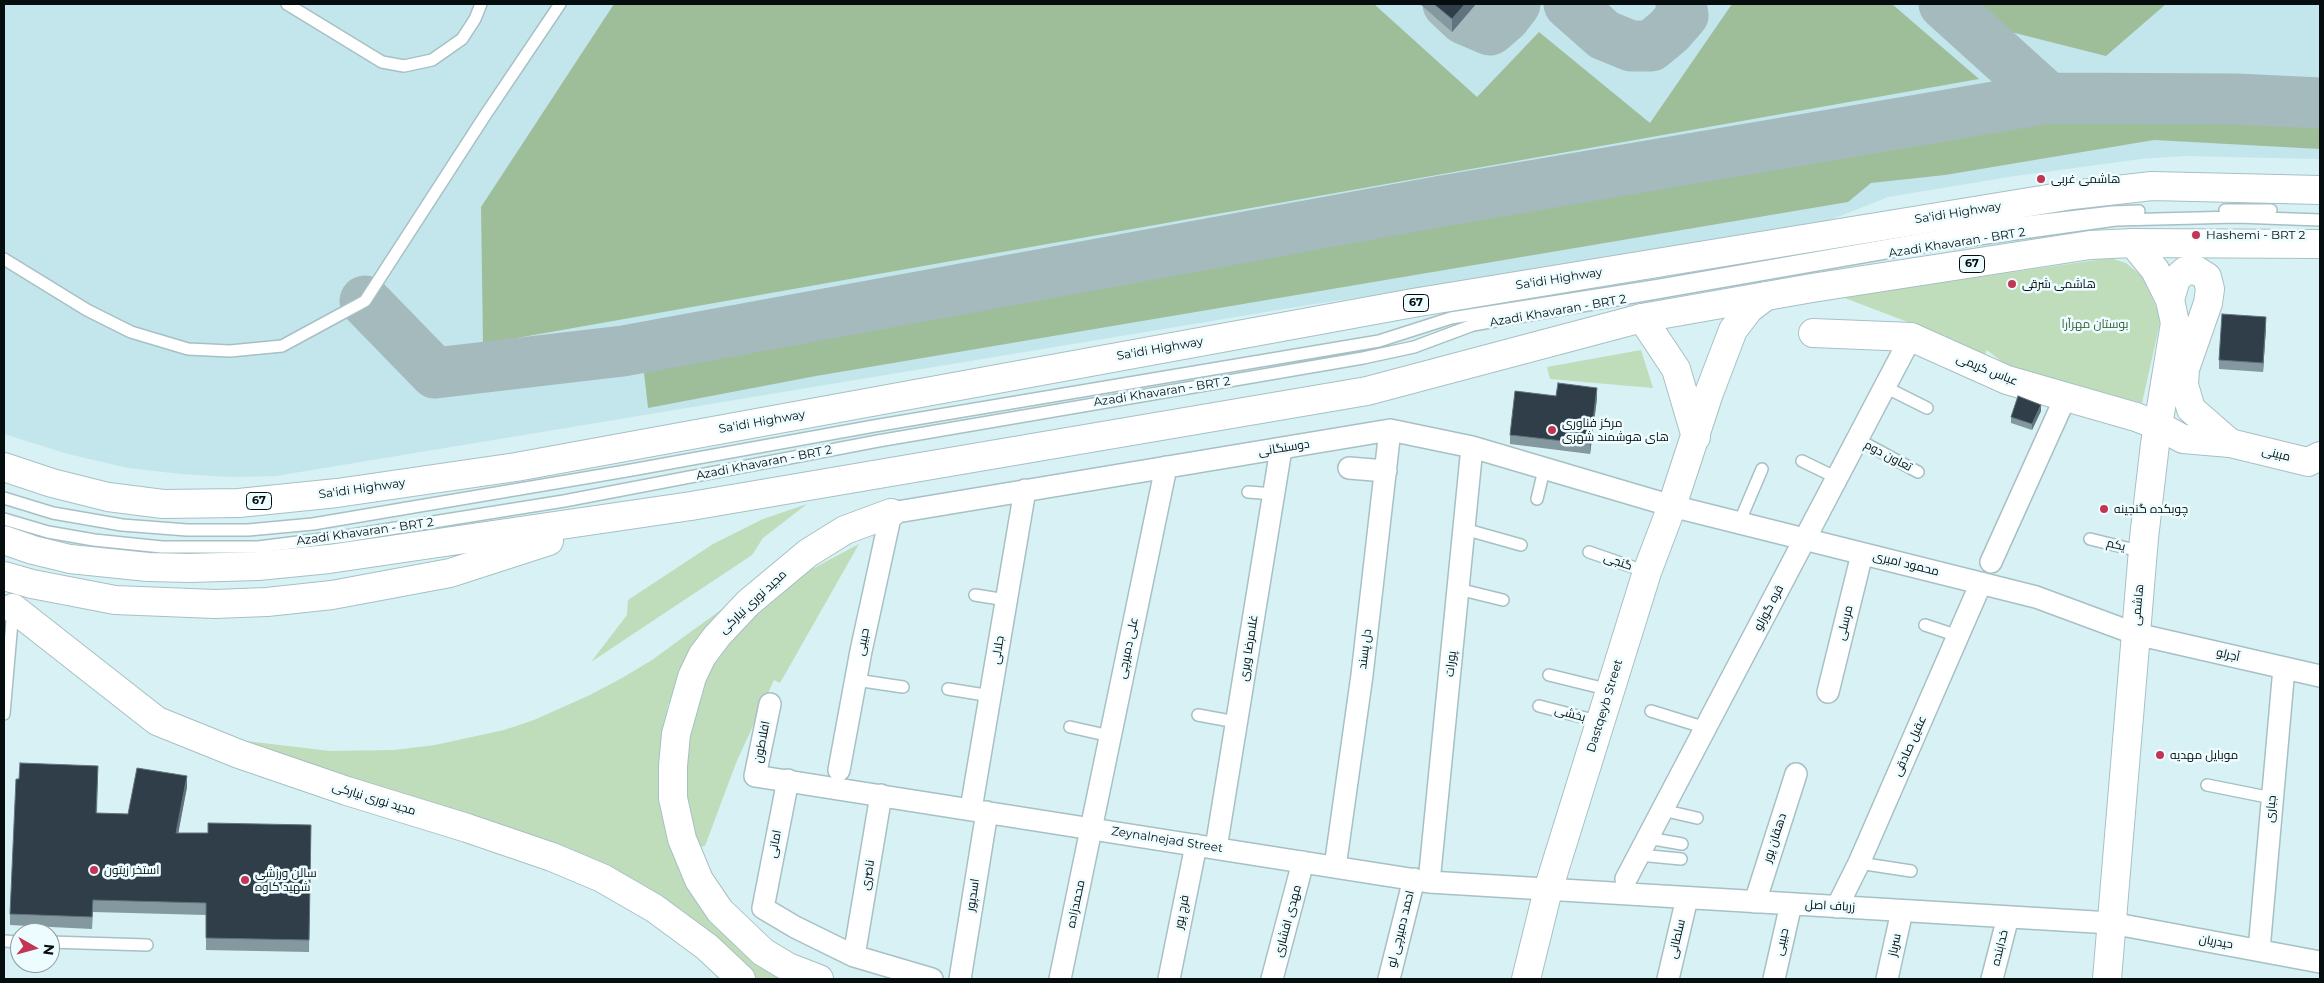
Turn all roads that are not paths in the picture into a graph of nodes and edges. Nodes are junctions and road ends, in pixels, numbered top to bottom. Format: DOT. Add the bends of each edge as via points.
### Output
graph roads {
  1 [pos="287,4"];
  2 [pos="481,4"];
  3 [pos="560,4"];
  4 [pos="2320,190"];
  5 [pos="2320,213"];
  6 [pos="2320,220"];
  7 [pos="2133,243"];
  8 [pos="2320,244"];
  9 [pos="4,259"];
  10 [pos="1766,296"];
  11 [pos="2170,300"];
  12 [pos="1642,318"];
  13 [pos="1813,333"];
  14 [pos="1911,337"];
  15 [pos="1885,387"];
  16 [pos="2066,396"];
  17 [pos="1927,408"];
  18 [pos="2159,426"];
  19 [pos="1390,430"];
  20 [pos="1696,437"];
  21 [pos="1857,440"];
  22 [pos="2230,442"];
  23 [pos="1472,446"];
  24 [pos="1281,448"];
  25 [pos="1802,461"];
  26 [pos="2316,464"];
  27 [pos="4,467"];
  28 [pos="1166,467"];
  29 [pos="1349,468"];
  30 [pos="1762,469"];
  31 [pos="1544,470"];
  32 [pos="1386,471"];
  33 [pos="1918,472"];
  34 [pos="1837,478"];
  35 [pos="1025,490"];
  36 [pos="1248,492"];
  37 [pos="1274,494"];
  38 [pos="4,498"];
  39 [pos="1537,499"];
  40 [pos="1672,506"];
  41 [pos="890,513"];
  42 [pos="635,514"];
  43 [pos="4,519"];
  44 [pos="1739,523"];
  45 [pos="1464,529"];
  46 [pos="2090,539"];
  47 [pos="4,540"];
  48 [pos="1804,540"];
  49 [pos="1521,545"];
  50 [pos="1589,552"];
  51 [pos="2143,552"];
  52 [pos="1862,554"];
  53 [pos="1991,562"];
  54 [pos="1647,572"];
  55 [pos="4,576"];
  56 [pos="1981,583"];
  57 [pos="1458,589"];
  58 [pos="975,596"];
  59 [pos="1006,600"];
  60 [pos="1503,600"];
  61 [pos="13,608"];
  62 [pos="1925,625"];
  63 [pos="2136,634"];
  64 [pos="1958,636"];
  65 [pos="2284,668"];
  66 [pos="1549,675"];
  67 [pos="2320,676"];
  68 [pos="856,680"];
  69 [pos="903,687"];
  70 [pos="948,689"];
  71 [pos="1611,690"];
  72 [pos="1828,692"];
  73 [pos="990,696"];
  74 [pos="770,704"];
  75 [pos="1539,706"];
  76 [pos="1652,711"];
  77 [pos="4,714"];
  78 [pos="1198,715"];
  79 [pos="1236,722"];
  80 [pos="1601,722"];
  81 [pos="1070,727"];
  82 [pos="1706,728"];
  83 [pos="1110,736"];
  84 [pos="839,770"];
  85 [pos="1796,774"];
  86 [pos="788,780"];
  87 [pos="2207,785"];
  88 [pos="881,795"];
  89 [pos="2272,798"];
  90 [pos="979,810"];
  91 [pos="1662,810"];
  92 [pos="1697,818"];
  93 [pos="1091,828"];
  94 [pos="1682,844"];
  95 [pos="1206,846"];
  96 [pos="1643,846"];
  97 [pos="1680,859"];
  98 [pos="1303,862"];
  99 [pos="1859,864"];
  100 [pos="1335,867"];
  101 [pos="1910,871"];
  102 [pos="1626,879"];
  103 [pos="1421,881"];
  104 [pos="1548,890"];
  105 [pos="1687,898"];
  106 [pos="1755,902"];
  107 [pos="1791,904"];
  108 [pos="1837,907"];
  109 [pos="1902,911"];
  110 [pos="2008,917"];
  111 [pos="2111,923"];
  112 [pos="60,942"];
  113 [pos="147,945"];
  114 [pos="2259,950"];
  115 [pos="854,956"];
  116 [pos="2320,962"];
  117 [pos="741,979"];
  118 [pos="819,979"];
  119 [pos="932,979"];
  120 [pos="960,979"];
  121 [pos="1060,979"];
  122 [pos="1169,979"];
  123 [pos="1272,979"];
  124 [pos="1390,979"];
  125 [pos="1526,979"];
  126 [pos="1668,979"];
  127 [pos="1774,979"];
  128 [pos="1888,979"];
  129 [pos="1992,979"];
  130 [pos="2108,979"];
  1 -- 2 [label="lane" via="382,62 404,66 432,60 462,39 476,19"];
  3 -- 9 [label="lane" via="365,301 282,346 230,351 188,349 131,332 87,310"];
  4 -- 27 [label="main road, Sa'idi Highway / 67" via="2152,186 2072,195 1413,303 516,467 337,493 239,502 163,504 108,497"];
  5 -- 38 [label="lane, Azadi Khavaran - BRT 2" via="2248,209 2112,212 2008,224 1451,318 1379,342 313,524 248,530 122,526 53,513"];
  6 -- 43 [label="lane, Azadi Khavaran - BRT 2" via="2237,217 2116,220 1914,248 1473,326 1414,347 1363,358 888,439 564,501 346,536 258,547 162,546 94,540 48,532"];
  7 -- 8 [label="main road, 67"];
  7 -- 10 [label="main road, 67" via="2076,247"];
  7 -- 11 [label="main road, هاشمی" via="2155,270"];
  10 -- 12 [label="main road, 67"];
  10 -- 20 [label="main road, Dastqeyb Street" via="1749,309 1733,330"];
  11 -- 18 [label="main road, هاشمی" via="2175,323"];
  11 -- 22 [label="main road" via="2176,279 2185,270 2196,270 2207,277 2210,289 2208,303 2185,369 2184,385 2191,409"];
  12 -- 20 [label="main road" via="1676,368"];
  12 -- 42 [label="main road" via="1367,391"];
  13 -- 14 [label="main road, عباس کریمی"];
  14 -- 15 [label="street, قره گوزلو"];
  14 -- 16 [label="main road, عباس کریمی" via="2007,380"];
  15 -- 17 [label="lane"];
  15 -- 21 [label="street, قره گوزلو"];
  16 -- 18 [label="main road, عباس کریمی"];
  16 -- 53 [label="street"];
  18 -- 22 [label="main road, مبینی" via="2183,439"];
  18 -- 51 [label="main road, هاشمی"];
  19 -- 23 [label="street, دوسنگانی"];
  19 -- 24 [label="street, دوسنگانی"];
  19 -- 32 [label="street, دل پسند"];
  20 -- 40 [label="main road, Dastqeyb Street"];
  21 -- 33 [label="lane, تعاون دوم"];
  21 -- 34 [label="street, قره گوزلو"];
  22 -- 26 [label="main road, مبینی"];
  23 -- 31 [label="street, دوسنگانی"];
  23 -- 45 [label="street, پورات"];
  24 -- 28 [label="street, دوسنگانی"];
  24 -- 37 [label="street, غلامرضا ویری"];
  25 -- 34 [label="lane"];
  28 -- 35 [label="street, دوسنگانی"];
  28 -- 83 [label="street, علی دمیرچی"];
  29 -- 32 [label="street"];
  30 -- 44 [label="lane"];
  31 -- 39 [label="lane"];
  31 -- 40 [label="street, دوسنگانی"];
  32 -- 100 [label="street, دل پسند"];
  34 -- 48 [label="street, قره گوزلو"];
  35 -- 41 [label="street, دوسنگانی"];
  35 -- 59 [label="street, جلالی"];
  36 -- 37 [label="lane"];
  37 -- 79 [label="street, غلامرضا ویری"];
  40 -- 44 [label="street, محمود امیری"];
  40 -- 54 [label="main road, Dastqeyb Street"];
  41 -- 68 [label="street, حبیبی"];
  41 -- 118 [label="main road, مجید نوری نیارکی" via="845,530 808,553 748,603 702,656 692,677 676,734 673,798 682,839 699,880 720,911 763,952 788,967"];
  42 -- 47 [label="main road" via="329,559 258,566 148,567 70,559"];
  42 -- 55 [label="main road" via="450,572 332,595 267,602 215,604 115,600"];
  44 -- 48 [label="street, محمود امیری"];
  45 -- 49 [label="lane"];
  45 -- 57 [label="street, پورات"];
  46 -- 51 [label="lane, یکم"];
  48 -- 52 [label="street, محمود امیری"];
  48 -- 82 [label="street, قره گوزلو"];
  50 -- 54 [label="lane, گنجی"];
  51 -- 63 [label="main road, هاشمی"];
  52 -- 56 [label="street, محمود امیری"];
  52 -- 72 [label="street, مرسلی"];
  54 -- 71 [label="main road, Dastqeyb Street"];
  56 -- 63 [label="street, محمود امیری" via="2036,597"];
  56 -- 64 [label="street, عقیل صادقی"];
  57 -- 60 [label="lane"];
  57 -- 103 [label="street, پورات"];
  58 -- 59 [label="lane"];
  59 -- 73 [label="street, جلالی"];
  61 -- 77 [label="lane"];
  61 -- 117 [label="main road, مجید نوری نیارکی" via="157,721 239,754 552,857 602,878 654,908 707,947"];
  62 -- 64 [label="lane"];
  63 -- 65 [label="street, آجرلو"];
  63 -- 111 [label="main road, هاشمی"];
  64 -- 99 [label="street, عقیل صادقی"];
  65 -- 67 [label="street, آجرلو"];
  65 -- 89 [label="street, جباری"];
  66 -- 71 [label="lane"];
  68 -- 69 [label="lane"];
  68 -- 84 [label="street, حبیبی"];
  70 -- 73 [label="lane"];
  71 -- 80 [label="main road, Dastqeyb Street"];
  73 -- 90 [label="street, جلالی"];
  74 -- 86 [label="street, افلاطون" via="755,776"];
  75 -- 80 [label="lane, بخشی"];
  76 -- 82 [label="lane"];
  78 -- 79 [label="lane"];
  79 -- 95 [label="street, غلامرضا ویری"];
  80 -- 104 [label="main road, Dastqeyb Street"];
  81 -- 83 [label="lane"];
  82 -- 91 [label="street, قره گوزلو"];
  83 -- 93 [label="street, علی دمیرچی"];
  85 -- 106 [label="street, دهقان پور"];
  86 -- 88 [label="street, Zeynalnejad Street"];
  86 -- 115 [label="street, امانی" via="763,908"];
  87 -- 89 [label="lane"];
  88 -- 90 [label="street, Zeynalnejad Street"];
  88 -- 115 [label="street, ناصری"];
  89 -- 114 [label="street, جباری"];
  90 -- 93 [label="street, Zeynalnejad Street"];
  90 -- 120 [label="street, اسدپور"];
  91 -- 92 [label="lane"];
  91 -- 96 [label="street, قره گوزلو"];
  93 -- 95 [label="street, Zeynalnejad Street"];
  93 -- 121 [label="street, محمدزاده"];
  94 -- 96 [label="lane"];
  95 -- 98 [label="street, Zeynalnejad Street"];
  95 -- 122 [label="street, فرج پور"];
  96 -- 97 [label="lane"];
  96 -- 102 [label="street, قره گوزلو"];
  98 -- 100 [label="street, Zeynalnejad Street"];
  98 -- 123 [label="street, مهدی افشاری"];
  99 -- 101 [label="lane"];
  99 -- 108 [label="street, عقیل صادقی"];
  100 -- 103 [label="street, Zeynalnejad Street"];
  103 -- 104 [label="street, Zeynalnejad Street"];
  103 -- 124 [label="street, احمد دمیرچی لو"];
  104 -- 105 [label="street, زرباف اصل"];
  104 -- 125 [label="main road, Dastqeyb Street"];
  105 -- 106 [label="street, زرباف اصل"];
  105 -- 126 [label="street, سلطانی"];
  106 -- 107 [label="street, زرباف اصل"];
  107 -- 108 [label="street, زرباف اصل"];
  107 -- 127 [label="street, حبیبی"];
  108 -- 109 [label="street, زرباف اصل"];
  109 -- 110 [label="street, زرباف اصل"];
  109 -- 128 [label="street, سرباز"];
  110 -- 111 [label="street, زرباف اصل"];
  110 -- 129 [label="street, خدابنده"];
  111 -- 114 [label="street, حیدریان"];
  111 -- 130 [label="main road, هاشمی"];
  112 -- 113 [label="lane"];
  114 -- 116 [label="street, حیدریان"];
  115 -- 119 [label="street"];
}
